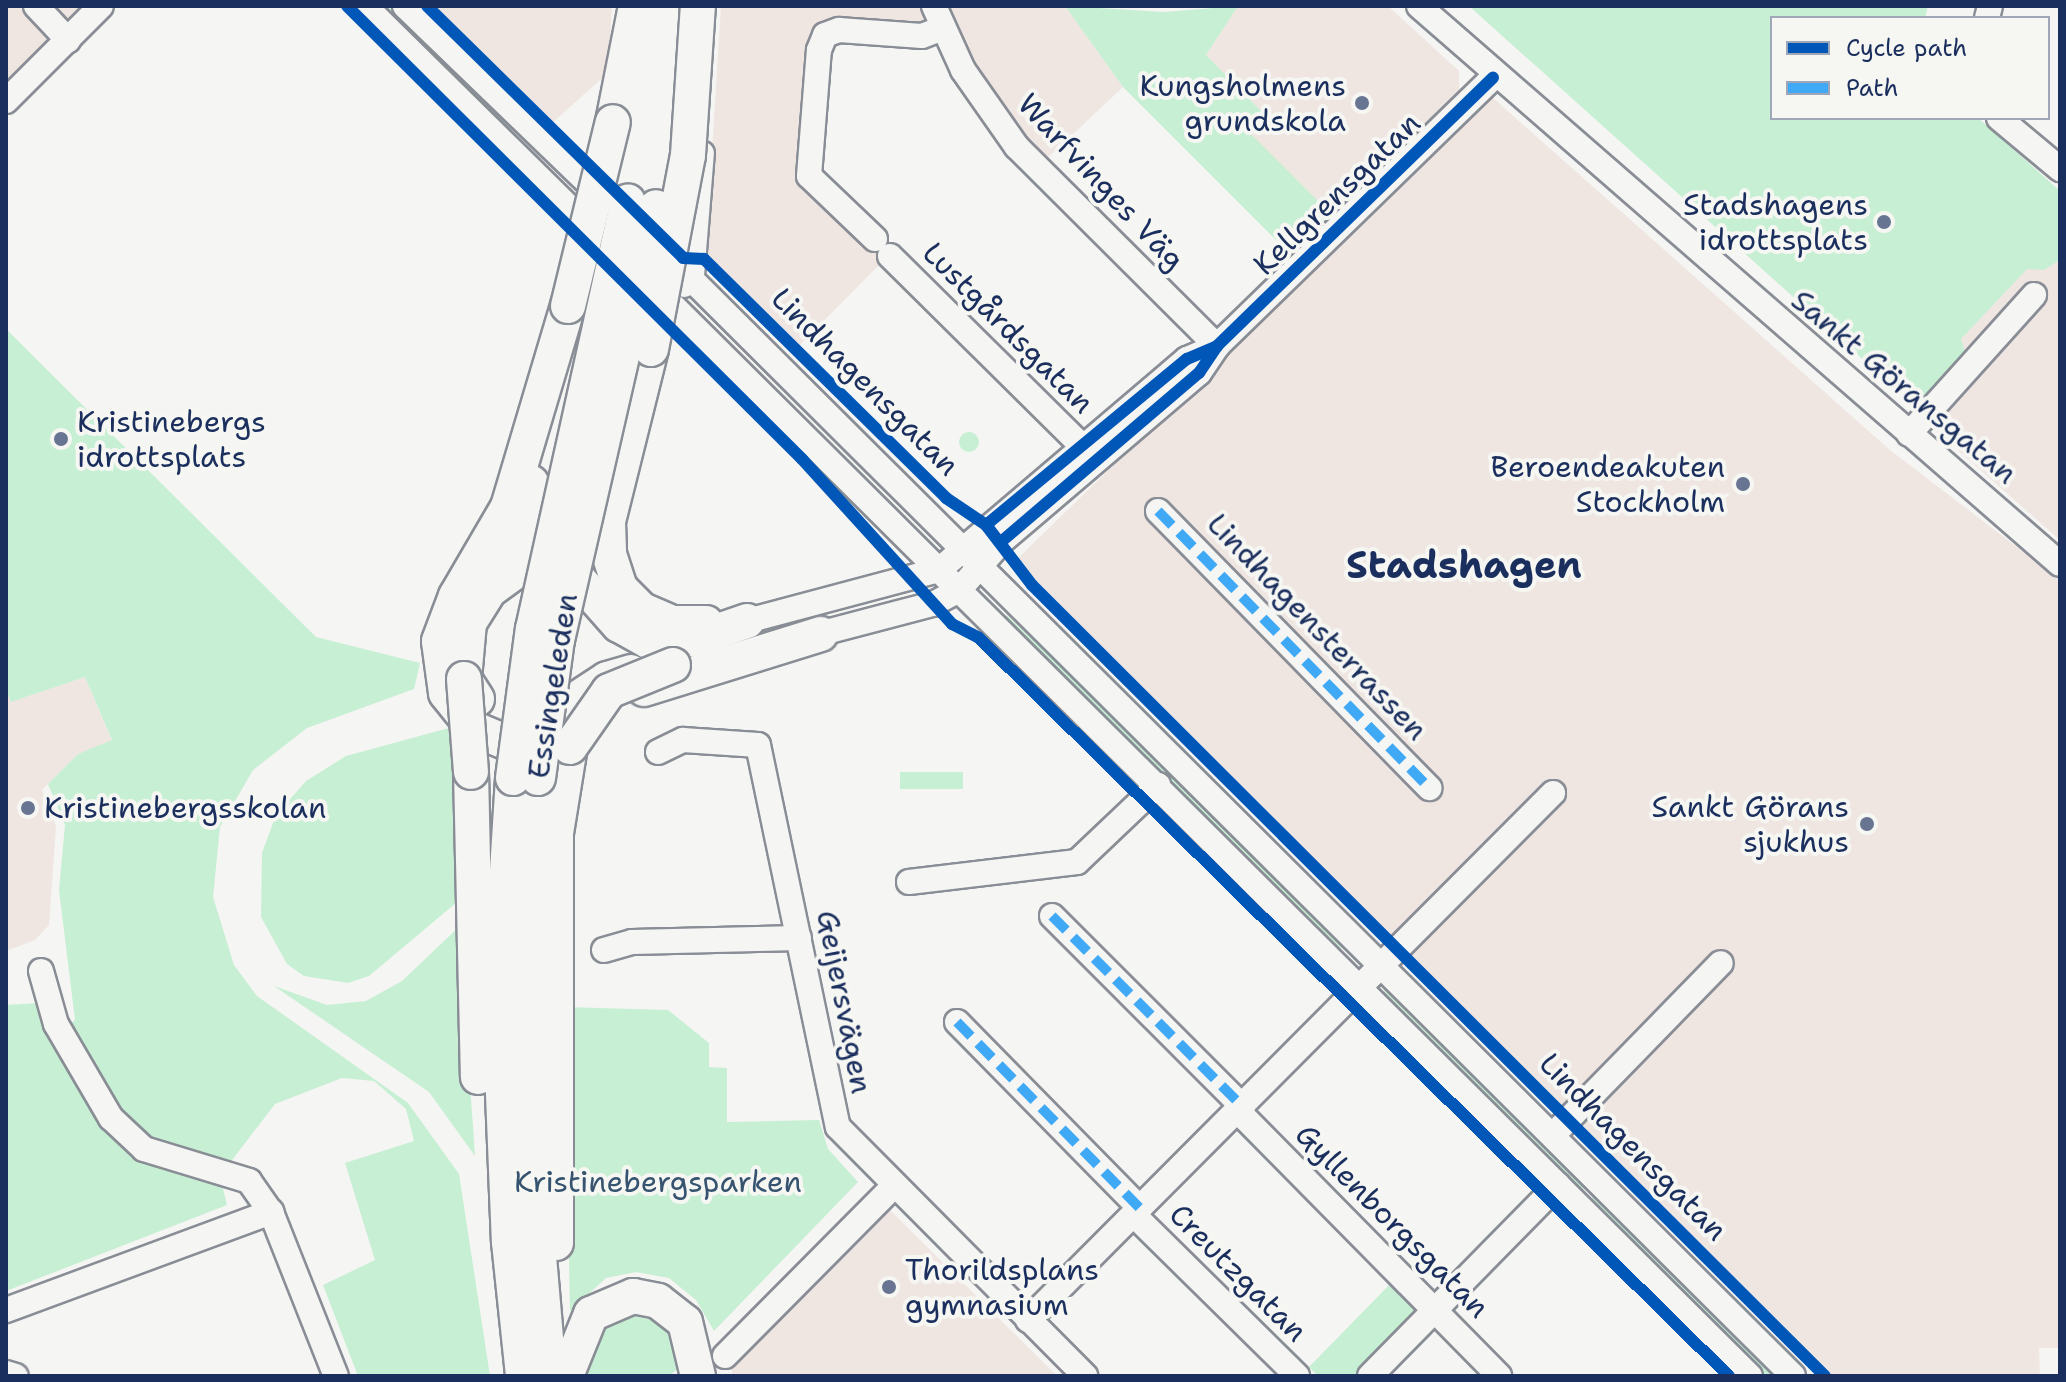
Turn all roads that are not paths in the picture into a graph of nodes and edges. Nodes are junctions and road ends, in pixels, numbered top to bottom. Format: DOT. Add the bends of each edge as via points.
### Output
graph roads {
  1 [pos="36,6"];
  2 [pos="101,6"];
  3 [pos="365,6"];
  4 [pos="405,6"];
  5 [pos="626,6"];
  6 [pos="636,6"];
  7 [pos="657,6"];
  8 [pos="682,6"];
  9 [pos="698,6"];
  10 [pos="713,6"];
  11 [pos="1419,6"];
  12 [pos="938,17"];
  13 [pos="68,40"];
  14 [pos="1493,78"];
  15 [pos="6,101"];
  16 [pos="2001,120"];
  17 [pos="2060,169"];
  18 [pos="577,173"];
  19 [pos="557,198"];
  20 [pos="692,276"];
  21 [pos="2034,295"];
  22 [pos="669,301"];
  23 [pos="1217,346"];
  24 [pos="541,411"];
  25 [pos="843,426"];
  26 [pos="1909,434"];
  27 [pos="1081,445"];
  28 [pos="819,446"];
  29 [pos="1158,511"];
  30 [pos="964,546"];
  31 [pos="983,564"];
  32 [pos="2060,564"];
  33 [pos="939,570"];
  34 [pos="506,575"];
  35 [pos="959,590"];
  36 [pos="752,633"];
  37 [pos="821,634"];
  38 [pos="665,642"];
  39 [pos="464,679"];
  40 [pos="658,752"];
  41 [pos="525,778"];
  42 [pos="1158,785"];
  43 [pos="1429,788"];
  44 [pos="1553,793"];
  45 [pos="909,882"];
  46 [pos="1052,916"];
  47 [pos="799,938"];
  48 [pos="604,950"];
  49 [pos="1721,963"];
  50 [pos="1383,964"];
  51 [pos="41,971"];
  52 [pos="1360,986"];
  53 [pos="957,1022"];
  54 [pos="1241,1109"];
  55 [pos="1553,1135"];
  56 [pos="1558,1185"];
  57 [pos="894,1186"];
  58 [pos="271,1212"];
  59 [pos="1137,1212"];
  60 [pos="509,1242"];
  61 [pos="6,1310"];
  62 [pos="1435,1310"];
  63 [pos="1028,1320"];
  64 [pos="546,1342"];
  65 [pos="725,1356"];
  66 [pos="6,1373"];
  67 [pos="16,1376"];
  68 [pos="336,1376"];
  69 [pos="523,1376"];
  70 [pos="549,1376"];
  71 [pos="566,1376"];
  72 [pos="698,1376"];
  73 [pos="1085,1376"];
  74 [pos="1297,1376"];
  75 [pos="1370,1376"];
  76 [pos="1499,1376"];
  77 [pos="1750,1376"];
  78 [pos="1793,1376"];
  1 -- 13 [label="street"];
  2 -- 13 [label="street"];
  3 -- 19 [label="street"];
  4 -- 18 [label="street, Lindhagensgatan"];
  5 -- 18 [label="street" via="612,120"];
  6 -- 24 [label="highway, bridge"];
  7 -- 41 [label="highway, Essingeleden, bridge" via="640,140 533,629"];
  8 -- 41 [label="highway, Essingeleden, bridge" via="662,173"];
  9 -- 38 [label="highway, bridge" via="679,218 607,539 620,588"];
  10 -- 20 [label="street"];
  11 -- 14 [label="street, Sankt Göransgatan"];
  12 -- 23 [label="street, Warfvinges Väg" via="1017,147"];
  12 -- 27 [label="street, Lustgårdsgatan" via="922,36 839,30 825,35 819,50 809,176"];
  13 -- 15 [label="street"];
  14 -- 23 [label="street, Kellgrensgatan"];
  14 -- 26 [label="street, Sankt Göransgatan"];
  16 -- 17 [label="street"];
  18 -- 19 [label="street"];
  18 -- 20 [label="street, Lindhagensgatan"];
  19 -- 22 [label="street"];
  20 -- 22 [label="street"];
  20 -- 25 [label="street, Lindhagensgatan"];
  21 -- 26 [label="street"];
  22 -- 28 [label="street"];
  23 -- 27 [label="street, Kellgrensgatan" via="1187,359"];
  23 -- 31 [label="street, Kellgrensgatan" via="1199,373"];
  24 -- 34 [label="highway" via="523,541"];
  24 -- 37 [label="highway" via="508,507 444,621 441,676 456,709 491,738 530,745 574,733 665,681"];
  25 -- 28 [label="street"];
  25 -- 30 [label="street, Lindhagensgatan"];
  26 -- 32 [label="street, Sankt Göransgatan"];
  27 -- 30 [label="street, Kellgrensgatan"];
  28 -- 33 [label="street"];
  29 -- 43 [label="street, Lindhagensterrassen"];
  30 -- 31 [label="street, Lindhagensgatan"];
  30 -- 33 [label="street, Kellgrensgatan"];
  31 -- 35 [label="street, Kellgrensgatan"];
  31 -- 50 [label="street, Lindhagensgatan"];
  33 -- 35 [label="street"];
  33 -- 36 [label="street, Kellgrensgatan"];
  34 -- 38 [label="highway, bridge" via="537,566 564,571 635,637"];
  34 -- 39 [label="highway" via="469,623"];
  35 -- 37 [label="street, Kellgrensgatan" via="933,604"];
  35 -- 42 [label="street"];
  36 -- 37 [label="street, Kellgrensgatan"];
  36 -- 38 [label="highway"];
  36 -- 38 [label="highway"];
  38 -- 39 [label="highway, bridge" via="532,722 487,711"];
  38 -- 64 [label="highway, bridge" via="609,691 570,747 556,833 556,1243"];
  39 -- 60 [label="highway, bridge" via="481,1131"];
  40 -- 47 [label="street, Geijersvägen" via="683,740 749,739 763,752"];
  41 -- 60 [label="highway, Essingeleden" via="499,995"];
  41 -- 64 [label="highway, Essingeleden" via="526,1105"];
  42 -- 45 [label="street" via="1077,862"];
  42 -- 52 [label="street"];
  44 -- 50 [label="street"];
  46 -- 54 [label="street, Gyllenborgsgatan"];
  47 -- 48 [label="street" via="632,942"];
  47 -- 57 [label="street, Geijersvägen" via="833,1117"];
  49 -- 55 [label="street"];
  50 -- 52 [label="street"];
  50 -- 55 [label="street, Lindhagensgatan"];
  51 -- 58 [label="street" via="56,1024 111,1118 144,1149 249,1181"];
  52 -- 54 [label="street"];
  52 -- 56 [label="street"];
  53 -- 59 [label="street, Creutzgatan"];
  54 -- 59 [label="street"];
  54 -- 62 [label="street, Gyllenborgsgatan"];
  55 -- 78 [label="street, Lindhagensgatan"];
  56 -- 62 [label="street"];
  56 -- 77 [label="street"];
  57 -- 63 [label="street, Geijersvägen"];
  57 -- 65 [label="street"];
  58 -- 61 [label="street"];
  58 -- 68 [label="street"];
  59 -- 63 [label="street"];
  59 -- 74 [label="street, Creutzgatan"];
  60 -- 69 [label="highway, Essingeleden"];
  62 -- 75 [label="street"];
  62 -- 76 [label="street, Gyllenborgsgatan"];
  63 -- 73 [label="street, Geijersvägen"];
  64 -- 70 [label="highway, Essingeleden"];
  66 -- 67 [label="street"];
  71 -- 72 [label="highway" via="582,1327 604,1304 646,1297 685,1322"];
}
